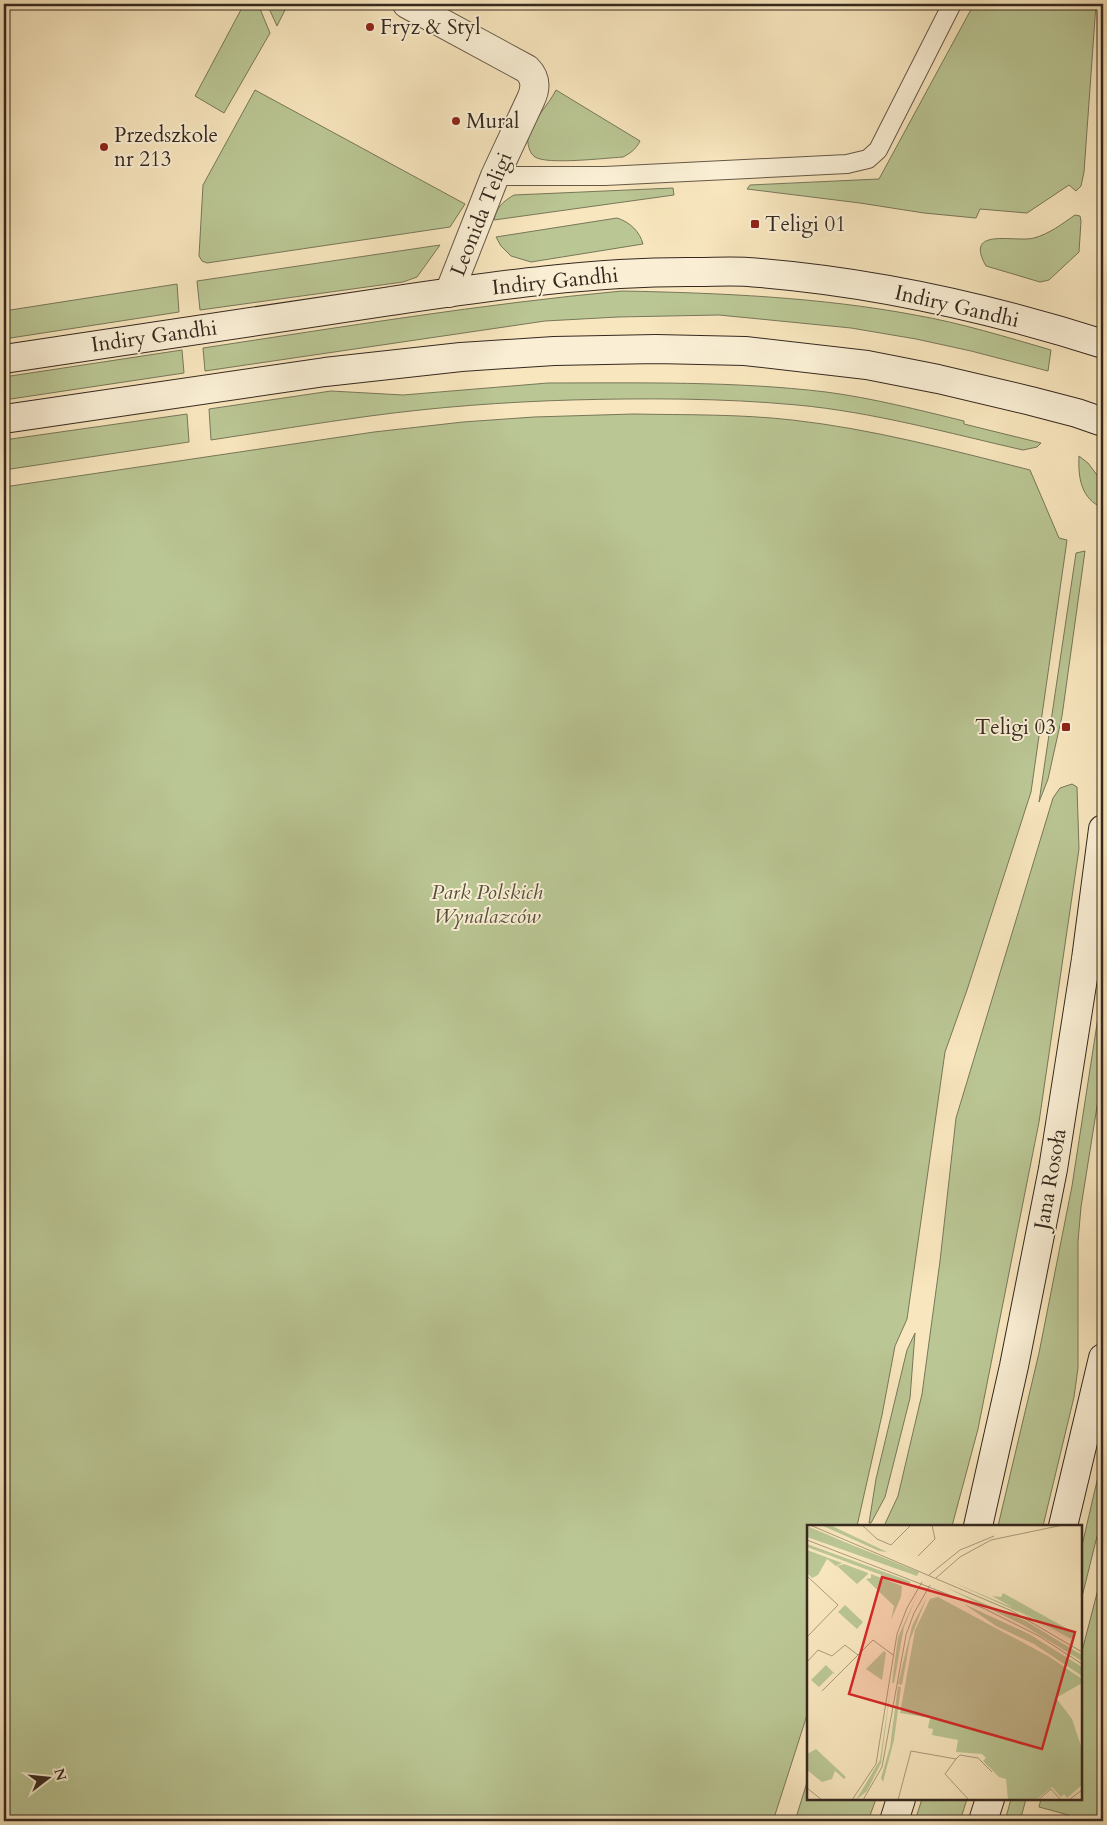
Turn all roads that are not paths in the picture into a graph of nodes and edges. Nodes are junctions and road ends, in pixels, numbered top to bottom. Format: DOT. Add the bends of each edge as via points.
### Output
graph roads {
  1 [pos="407,4"];
  2 [pos="952,4"];
  3 [pos="495,176"];
  4 [pos="449,293"];
  5 [pos="1103,344"];
  6 [pos="4,358"];
  7 [pos="4,419"];
  8 [pos="1103,422"];
  9 [pos="1103,828"];
  10 [pos="1103,1358"];
  11 [pos="978,1525"];
  12 [pos="1063,1525"];
  13 [pos="901,1800"];
  14 [pos="990,1800"];
  15 [pos="894,1821"];
  16 [pos="983,1821"];
  1 -- 3 [label="street, Leonida Teligi" via="531,73 534,92"];
  2 -- 3 [label="lane" via="878,150 868,159 847,164 605,176"];
  3 -- 4 [label="street, Leonida Teligi"];
  4 -- 5 [label="street, Indiry Gandhi" via="548,279 645,272 745,272 898,291 989,310"];
  4 -- 6 [label="street, Indiry Gandhi"];
  7 -- 8 [label="street" via="345,370 526,353 656,349 745,351 868,364 938,378"];
  9 -- 11 [label="street, Jana Rosoła" via="1053,1169"];
  10 -- 12 [label="street"];
  13 -- 15 [label="street"];
  14 -- 16 [label="street"];
}
